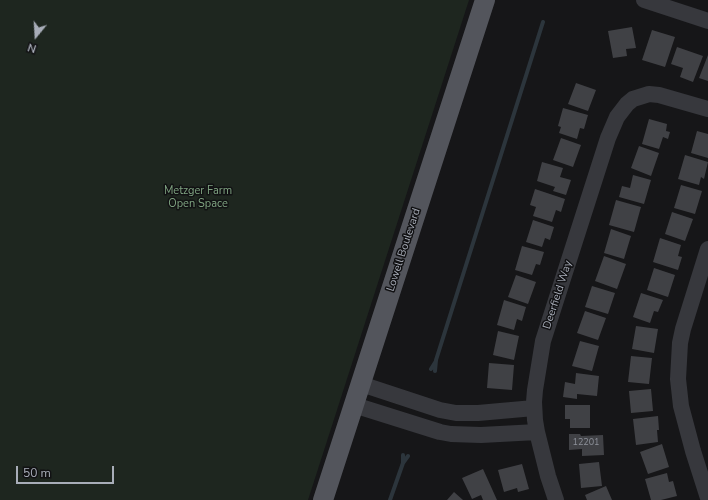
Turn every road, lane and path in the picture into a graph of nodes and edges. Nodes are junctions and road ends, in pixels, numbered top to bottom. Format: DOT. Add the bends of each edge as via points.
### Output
graph roads {
  1 [pos="484,0"];
  2 [pos="644,0"];
  3 [pos="708,21"];
  4 [pos="708,109"];
  5 [pos="708,249"];
  6 [pos="361,384"];
  7 [pos="354,405"];
  8 [pos="534,408"];
  9 [pos="537,432"];
  10 [pos="708,498"];
  11 [pos="323,500"];
  12 [pos="556,500"];
  1 -- 6 [label="main road, Lowell Boulevard"];
  2 -- 3 [label="street"];
  4 -- 8 [label="street, Deerfield Way" via="659,94 629,94 627,104 617,117 608,138 543,341"];
  5 -- 10 [label="street" via="683,329 678,379 681,406"];
  6 -- 7 [label="main road, Lowell Boulevard"];
  6 -- 8 [label="street" via="456,413 478,414"];
  7 -- 9 [label="street" via="451,434"];
  7 -- 11 [label="main road, Lowell Boulevard"];
  8 -- 9 [label="street, Deerfield Way"];
  9 -- 12 [label="street, Deerfield Way"];
}
